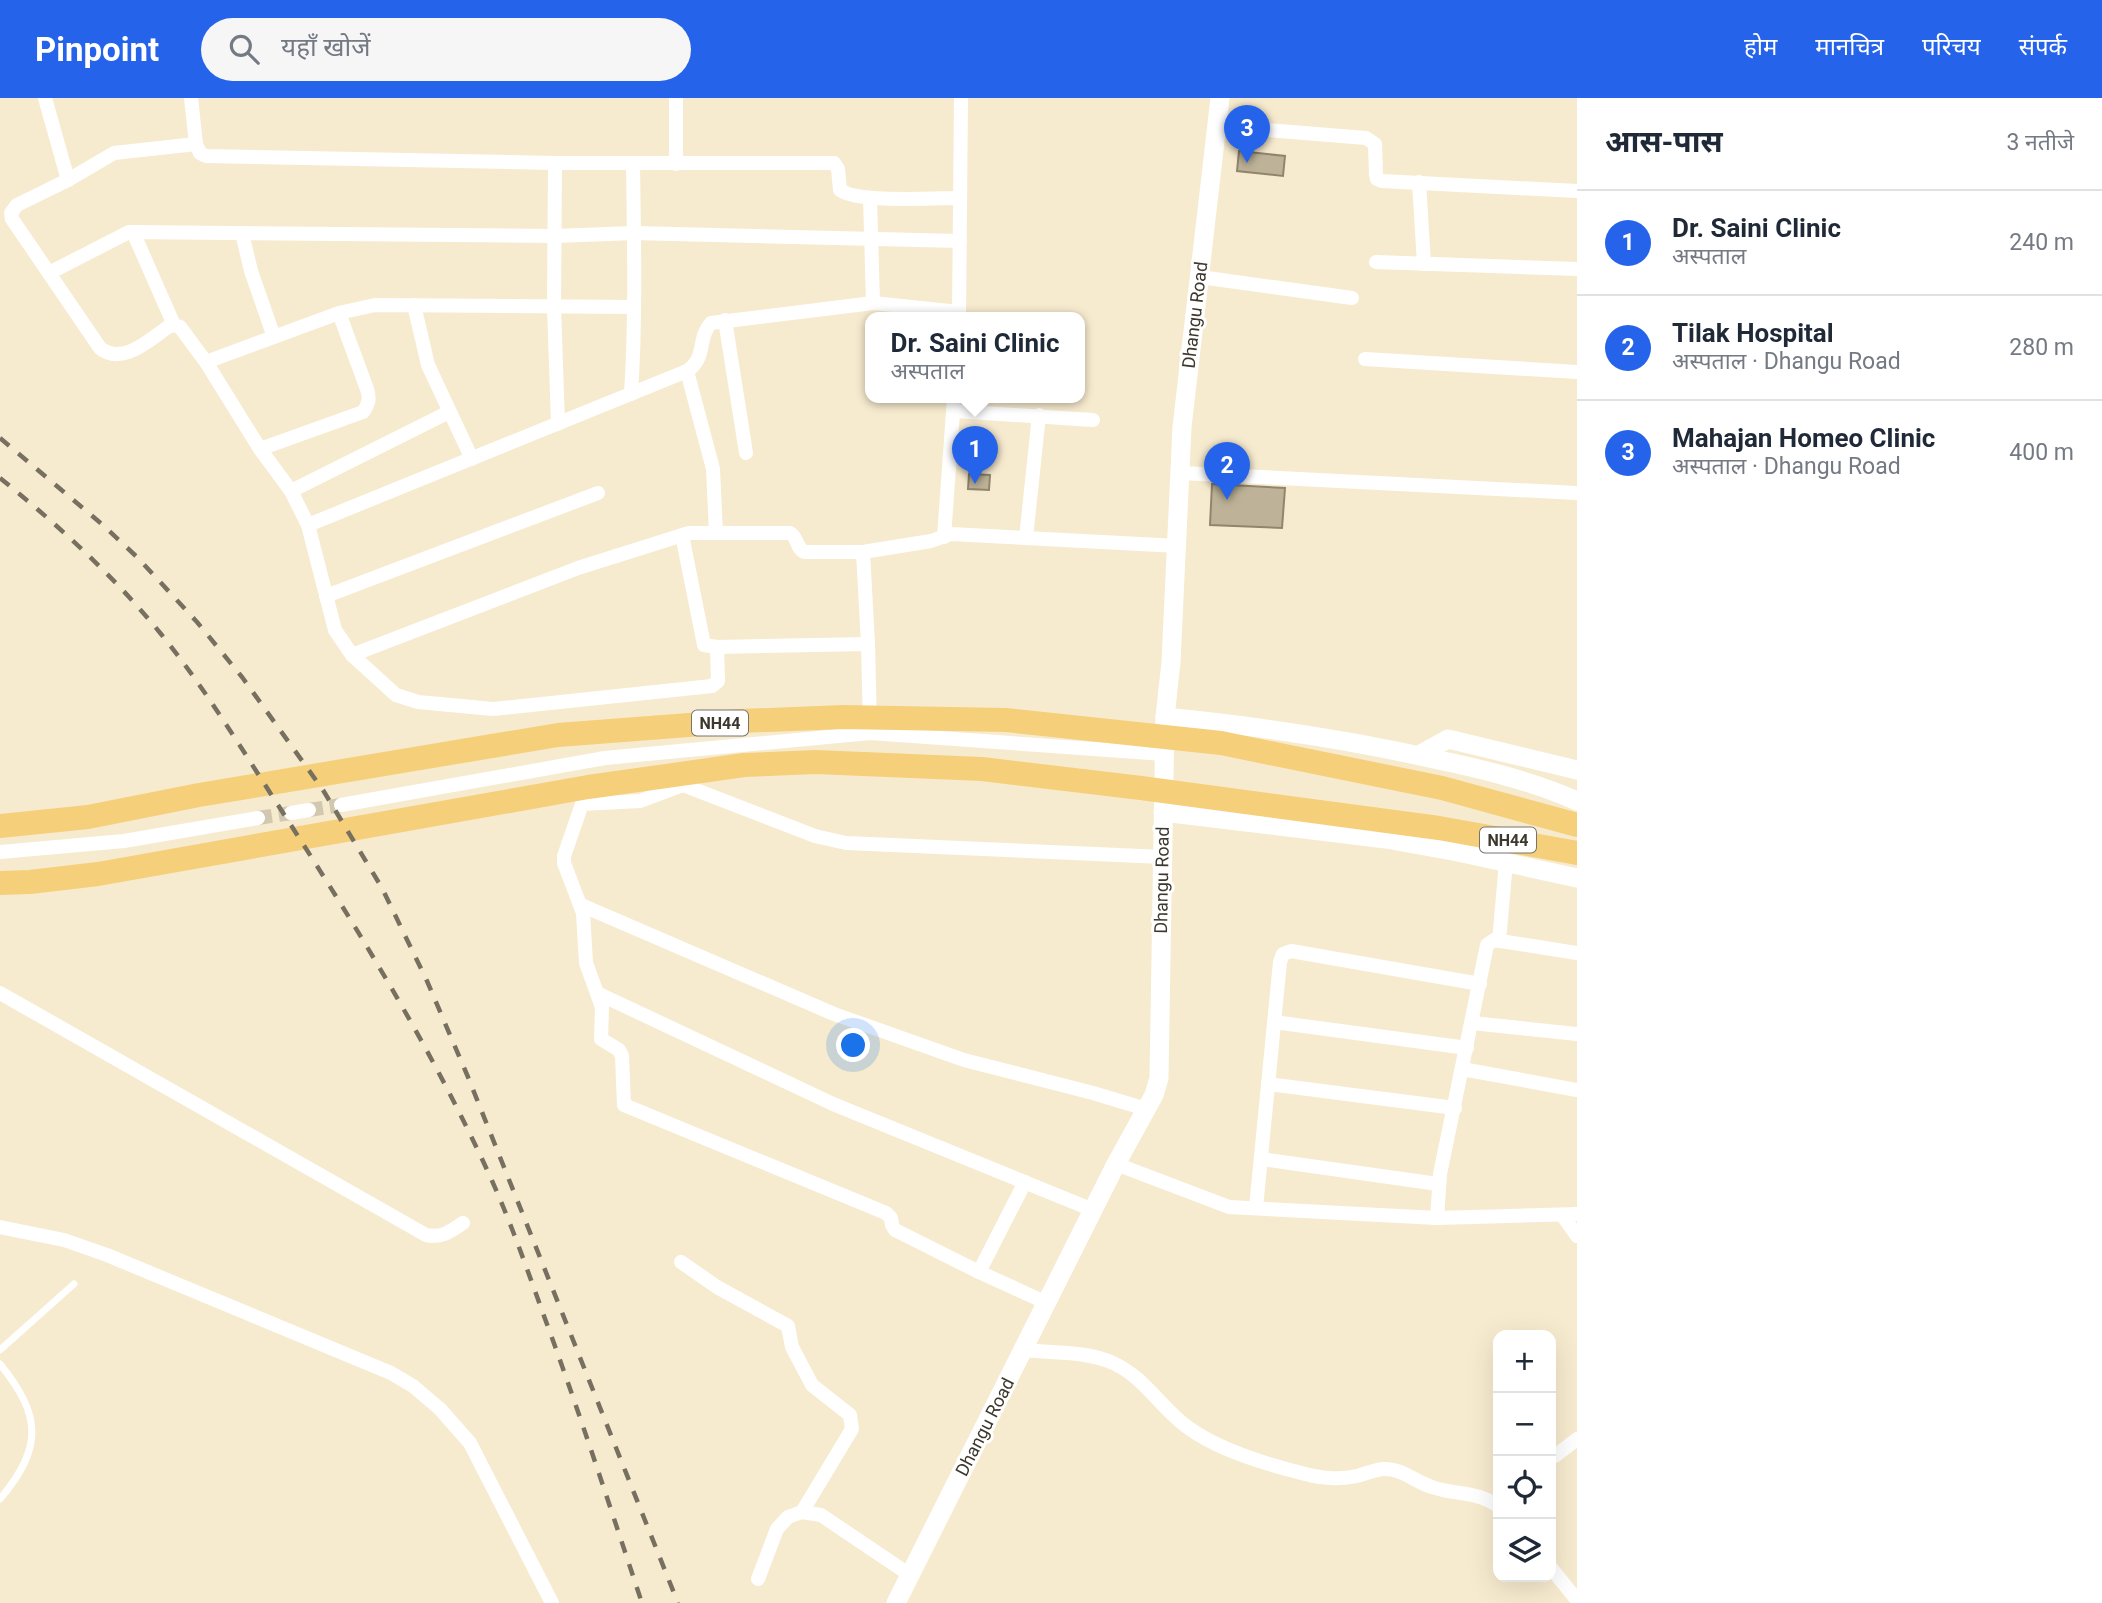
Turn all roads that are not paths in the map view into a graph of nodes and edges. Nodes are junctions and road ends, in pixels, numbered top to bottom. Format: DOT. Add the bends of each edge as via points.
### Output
graph roads {
  1 [pos="45,98"];
  2 [pos="191,98"];
  3 [pos="676,98"];
  4 [pos="961,98"];
  5 [pos="1220,98"];
  6 [pos="1217,126"];
  7 [pos="196,144"];
  8 [pos="555,163"];
  9 [pos="632,163"];
  10 [pos="676,164"];
  11 [pos="68,180"];
  12 [pos="1419,182"];
  13 [pos="1577,191"];
  14 [pos="870,198"];
  15 [pos="960,198"];
  16 [pos="133,232"];
  17 [pos="242,233"];
  18 [pos="634,233"];
  19 [pos="555,236"];
  20 [pos="871,239"];
  21 [pos="960,241"];
  22 [pos="1376,262"];
  23 [pos="1424,264"];
  24 [pos="1577,269"];
  25 [pos="49,272"];
  26 [pos="1200,276"];
  27 [pos="1352,298"];
  28 [pos="873,303"];
  29 [pos="414,305"];
  30 [pos="554,307"];
  31 [pos="633,307"];
  32 [pos="938,312"];
  33 [pos="959,312"];
  34 [pos="339,313"];
  35 [pos="725,320"];
  36 [pos="174,325"];
  37 [pos="274,337"];
  38 [pos="1365,359"];
  39 [pos="206,362"];
  40 [pos="687,371"];
  41 [pos="1577,372"];
  42 [pos="631,394"];
  43 [pos="954,405"];
  44 [pos="449,412"];
  45 [pos="1039,415"];
  46 [pos="1093,420"];
  47 [pos="558,424"];
  48 [pos="260,449"];
  49 [pos="747,453"];
  50 [pos="472,459"];
  51 [pos="1181,473"];
  52 [pos="290,491"];
  53 [pos="598,493"];
  54 [pos="1577,493"];
  55 [pos="308,525"];
  56 [pos="716,533"];
  57 [pos="682,536"];
  58 [pos="944,537"];
  59 [pos="1026,538"];
  60 [pos="1178,546"];
  61 [pos="863,552"];
  62 [pos="326,596"];
  63 [pos="868,644"];
  64 [pos="717,647"];
  65 [pos="352,655"];
  66 [pos="1165,717"];
  67 [pos="870,733"];
  68 [pos="1164,754"];
  69 [pos="1419,755"];
  70 [pos="1577,770"];
  71 [pos="1577,801"];
  72 [pos="341,804"];
  73 [pos="309,810"];
  74 [pos="1163,812"];
  75 [pos="291,813"];
  76 [pos="258,818"];
  77 [pos="1551,818"];
  78 [pos="1577,819"];
  79 [pos="0,825"];
  80 [pos="1577,825"];
  81 [pos="0,852"];
  82 [pos="1577,853"];
  83 [pos="1163,857"];
  84 [pos="1506,862"];
  85 [pos="1577,878"];
  86 [pos="0,883"];
  87 [pos="582,905"];
  88 [pos="1499,941"];
  89 [pos="1577,953"];
  90 [pos="1480,984"];
  91 [pos="0,993"];
  92 [pos="597,993"];
  93 [pos="1274,1022"];
  94 [pos="1472,1023"];
  95 [pos="1577,1034"];
  96 [pos="1467,1048"];
  97 [pos="1462,1069"];
  98 [pos="1268,1084"];
  99 [pos="1577,1090"];
  100 [pos="1454,1108"];
  101 [pos="1146,1109"];
  102 [pos="1261,1159"];
  103 [pos="1116,1164"];
  104 [pos="1026,1182"];
  105 [pos="1438,1184"];
  106 [pos="1256,1208"];
  107 [pos="1093,1210"];
  108 [pos="1570,1215"];
  109 [pos="1437,1218"];
  110 [pos="463,1223"];
  111 [pos="0,1227"];
  112 [pos="1577,1236"];
  113 [pos="681,1262"];
  114 [pos="979,1272"];
  115 [pos="74,1284"];
  116 [pos="1047,1303"];
  117 [pos="0,1350"];
  118 [pos="1023,1350"];
  119 [pos="0,1364"];
  120 [pos="1577,1439"];
  121 [pos="1556,1455"];
  122 [pos="0,1499"];
  123 [pos="1493,1503"];
  124 [pos="802,1512"];
  125 [pos="1556,1574"];
  126 [pos="910,1575"];
  127 [pos="758,1579"];
  128 [pos="1577,1600"];
  129 [pos="552,1603"];
  130 [pos="896,1603"];
  1 -- 11 [label="street"];
  2 -- 7 [label="street"];
  3 -- 10 [label="street"];
  4 -- 15 [label="street"];
  5 -- 6 [label="street, Dhangu Road"];
  6 -- 12 [label="street" via="1366,138 1375,144 1377,179"];
  6 -- 26 [label="street, Dhangu Road"];
  7 -- 8 [label="street" via="206,156"];
  7 -- 11 [label="street" via="114,153"];
  8 -- 9 [label="street"];
  8 -- 19 [label="street"];
  9 -- 10 [label="street"];
  9 -- 18 [label="street"];
  10 -- 14 [label="street" via="834,163 842,192"];
  11 -- 25 [label="street" via="17,205 11,213"];
  12 -- 13 [label="street"];
  12 -- 23 [label="street"];
  14 -- 15 [label="street"];
  14 -- 20 [label="street"];
  15 -- 21 [label="street"];
  16 -- 17 [label="street"];
  16 -- 25 [label="street"];
  16 -- 36 [label="street"];
  17 -- 19 [label="street"];
  17 -- 37 [label="street"];
  18 -- 19 [label="street"];
  18 -- 20 [label="street"];
  18 -- 31 [label="street"];
  19 -- 30 [label="street"];
  20 -- 21 [label="street"];
  20 -- 28 [label="street"];
  21 -- 33 [label="street"];
  22 -- 23 [label="street"];
  23 -- 24 [label="street"];
  25 -- 36 [label="street" via="106,353 130,352"];
  26 -- 27 [label="street"];
  26 -- 51 [label="street, Dhangu Road"];
  28 -- 32 [label="street"];
  28 -- 35 [label="street"];
  29 -- 30 [label="street"];
  29 -- 34 [label="street" via="374,305"];
  29 -- 44 [label="street" via="428,365"];
  30 -- 31 [label="street"];
  30 -- 47 [label="street"];
  31 -- 42 [label="street"];
  34 -- 37 [label="street"];
  34 -- 48 [label="street" via="367,389 367,407"];
  35 -- 40 [label="street" via="707,325 698,361"];
  35 -- 49 [label="street"];
  36 -- 39 [label="street"];
  37 -- 39 [label="street"];
  38 -- 41 [label="street"];
  39 -- 48 [label="street"];
  40 -- 42 [label="street"];
  40 -- 56 [label="street" via="713,469"];
  42 -- 47 [label="street"];
  43 -- 45 [label="street"];
  43 -- 58 [label="street"];
  44 -- 50 [label="street"];
  44 -- 52 [label="street"];
  45 -- 46 [label="street"];
  45 -- 59 [label="street"];
  47 -- 50 [label="street"];
  48 -- 52 [label="street"];
  50 -- 55 [label="street"];
  51 -- 54 [label="street"];
  51 -- 60 [label="street, Dhangu Road"];
  52 -- 55 [label="street"];
  53 -- 62 [label="street"];
  55 -- 62 [label="street"];
  56 -- 57 [label="street"];
  56 -- 61 [label="street" via="790,533 803,551"];
  57 -- 64 [label="street" via="701,639 704,645"];
  57 -- 65 [label="street" via="578,568"];
  58 -- 59 [label="street"];
  58 -- 61 [label="street"];
  59 -- 60 [label="street"];
  60 -- 66 [label="street, Dhangu Road"];
  61 -- 63 [label="street"];
  62 -- 65 [label="street" via="335,630"];
  63 -- 64 [label="street"];
  63 -- 67 [label="street"];
  64 -- 65 [label="street" via="718,681 712,686 493,709 403,698"];
  66 -- 68 [label="street, Dhangu Road"];
  66 -- 69 [label="street"];
  67 -- 68 [label="street"];
  67 -- 72 [label="street" via="604,758"];
  68 -- 74 [label="street, Dhangu Road"];
  69 -- 70 [label="street" via="1448,739"];
  69 -- 71 [label="street" via="1523,781"];
  73 -- 75 [label="street"];
  74 -- 83 [label="street, Dhangu Road"];
  74 -- 84 [label="street" via="1386,839"];
  76 -- 81 [label="street" via="124,841"];
  77 -- 78 [label="highway"];
  77 -- 79 [label="highway, NH44" via="1442,788 1221,743 1006,720 844,717 558,736 88,817"];
  77 -- 80 [label="highway, NH44"];
  82 -- 86 [label="highway, NH44" via="1439,828 1141,788 982,769 816,762 756,764 588,787 98,874"];
  83 -- 87 [label="street" via="846,843 815,836 683,785 640,801 582,804 564,860"];
  83 -- 101 [label="street, Dhangu Road" via="1159,1078"];
  84 -- 85 [label="street"];
  84 -- 88 [label="street"];
  87 -- 92 [label="street" via="586,963"];
  87 -- 101 [label="street" via="834,1014 964,1060"];
  88 -- 89 [label="street"];
  88 -- 90 [label="street" via="1487,945"];
  90 -- 93 [label="street" via="1287,951 1280,958"];
  90 -- 94 [label="street"];
  91 -- 110 [label="street" via="426,1235 437,1237"];
  92 -- 104 [label="street" via="833,1104"];
  92 -- 114 [label="street" via="602,1007 601,1038 619,1051 624,1062 626,1107 886,1213 895,1230"];
  93 -- 96 [label="street"];
  93 -- 98 [label="street"];
  94 -- 95 [label="street"];
  94 -- 96 [label="street"];
  96 -- 97 [label="street"];
  97 -- 99 [label="street"];
  97 -- 100 [label="street"];
  98 -- 100 [label="street"];
  98 -- 102 [label="street"];
  100 -- 105 [label="street"];
  101 -- 103 [label="street, Dhangu Road"];
  102 -- 105 [label="street"];
  102 -- 106 [label="street"];
  103 -- 106 [label="street" via="1228,1207"];
  103 -- 107 [label="street, Dhangu Road"];
  104 -- 107 [label="street"];
  104 -- 114 [label="street"];
  105 -- 109 [label="street"];
  106 -- 109 [label="street"];
  107 -- 116 [label="street, Dhangu Road"];
  108 -- 109 [label="street"];
  108 -- 112 [label="street"];
  111 -- 129 [label="street" via="64,1240 107,1255 391,1373 413,1387 470,1443"];
  113 -- 124 [label="street" via="789,1326 792,1347 812,1385 850,1415 852,1429"];
  114 -- 116 [label="street"];
  115 -- 117 [label="lane"];
  116 -- 118 [label="street, Dhangu Road"];
  118 -- 123 [label="street" via="1113,1363 1209,1441 1291,1471 1339,1478 1385,1469"];
  118 -- 126 [label="street, Dhangu Road"];
  119 -- 122 [label="lane" via="24,1399 33,1441 27,1459"];
  120 -- 121 [label="street"];
  124 -- 126 [label="street" via="821,1515"];
  124 -- 127 [label="street" via="776,1529"];
  125 -- 128 [label="street"];
  126 -- 130 [label="street, Dhangu Road"];
}
